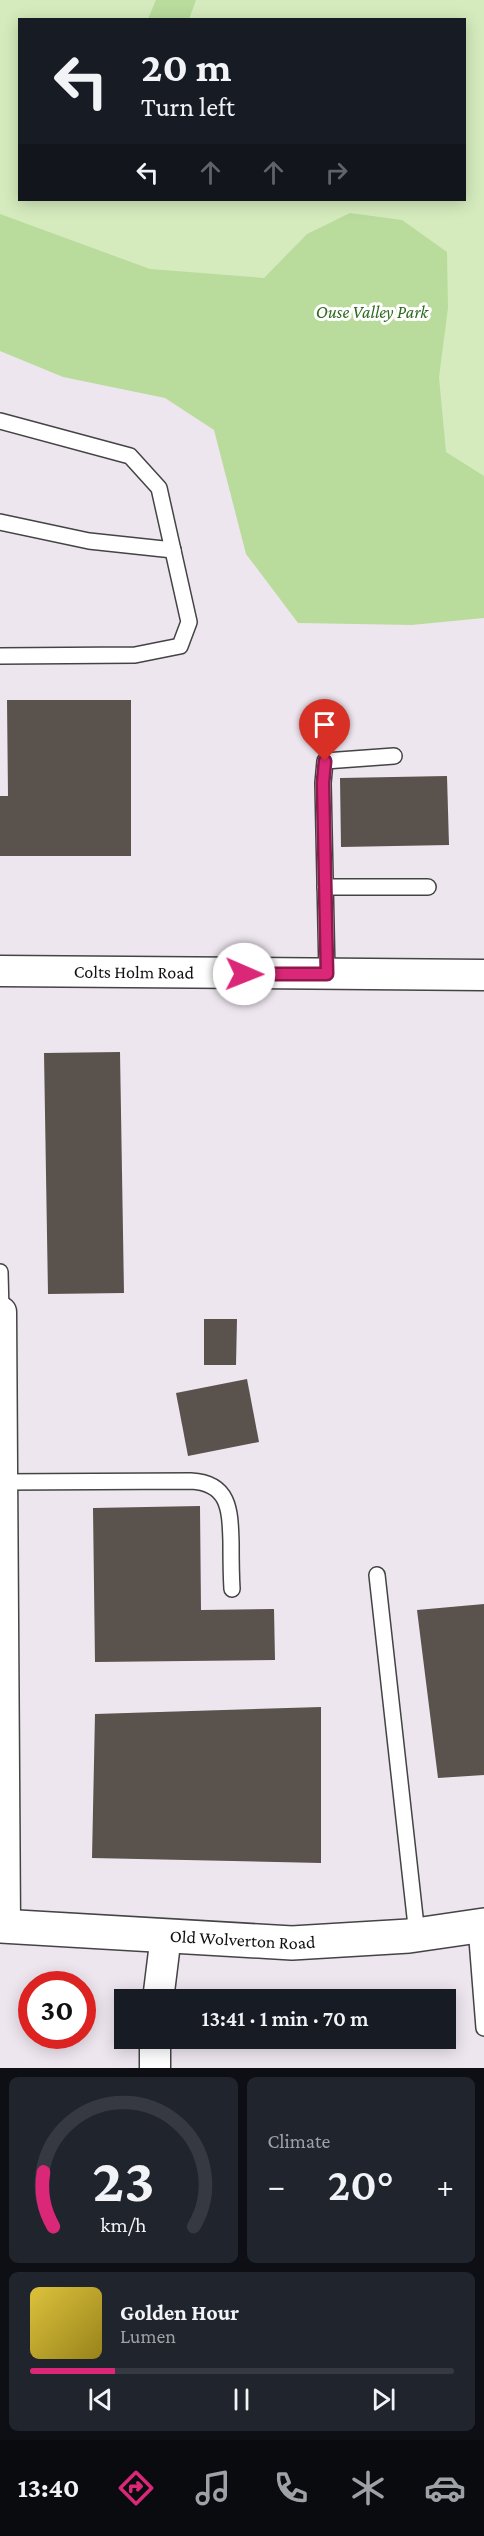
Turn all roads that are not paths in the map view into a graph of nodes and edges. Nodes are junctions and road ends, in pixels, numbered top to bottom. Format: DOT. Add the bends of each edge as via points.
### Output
graph roads {
  1 [pos="0,422"];
  2 [pos="0,522"];
  3 [pos="173,550"];
  4 [pos="0,656"];
  5 [pos="394,756"];
  6 [pos="325,886"];
  7 [pos="428,887"];
  8 [pos="0,971"];
  9 [pos="327,974"];
  10 [pos="484,975"];
  11 [pos="0,1272"];
  12 [pos="1,1312"];
  13 [pos="1,1482"];
  14 [pos="376,1575"];
  15 [pos="232,1589"];
  16 [pos="2,1926"];
  17 [pos="480,1926"];
  18 [pos="166,1935"];
  19 [pos="417,1935"];
  20 [pos="159,1989"];
  21 [pos="484,2028"];
  22 [pos="155,2049"];
  23 [pos="155,2068"];
  1 -- 3 [label="lane" via="130,456 159,488"];
  2 -- 3 [label="lane" via="89,541"];
  3 -- 4 [label="lane" via="189,622 180,646 135,655"];
  5 -- 6 [label="lane" via="325,761"];
  6 -- 7 [label="lane"];
  6 -- 9 [label="lane"];
  8 -- 9 [label="street, Colts Holm Road"];
  9 -- 10 [label="street, Colts Holm Road"];
  11 -- 12 [label="lane"];
  12 -- 13 [label="street"];
  13 -- 15 [label="lane" via="191,1481 210,1485 229,1507"];
  13 -- 16 [label="street"];
  14 -- 19 [label="lane"];
  16 -- 18 [label="street, Old Wolverton Road"];
  17 -- 19 [label="street, Old Wolverton Road"];
  17 -- 21 [label="lane"];
  18 -- 19 [label="street, Old Wolverton Road" via="292,1943"];
  18 -- 20 [label="street"];
  22 -- 23 [label="street"];
}
